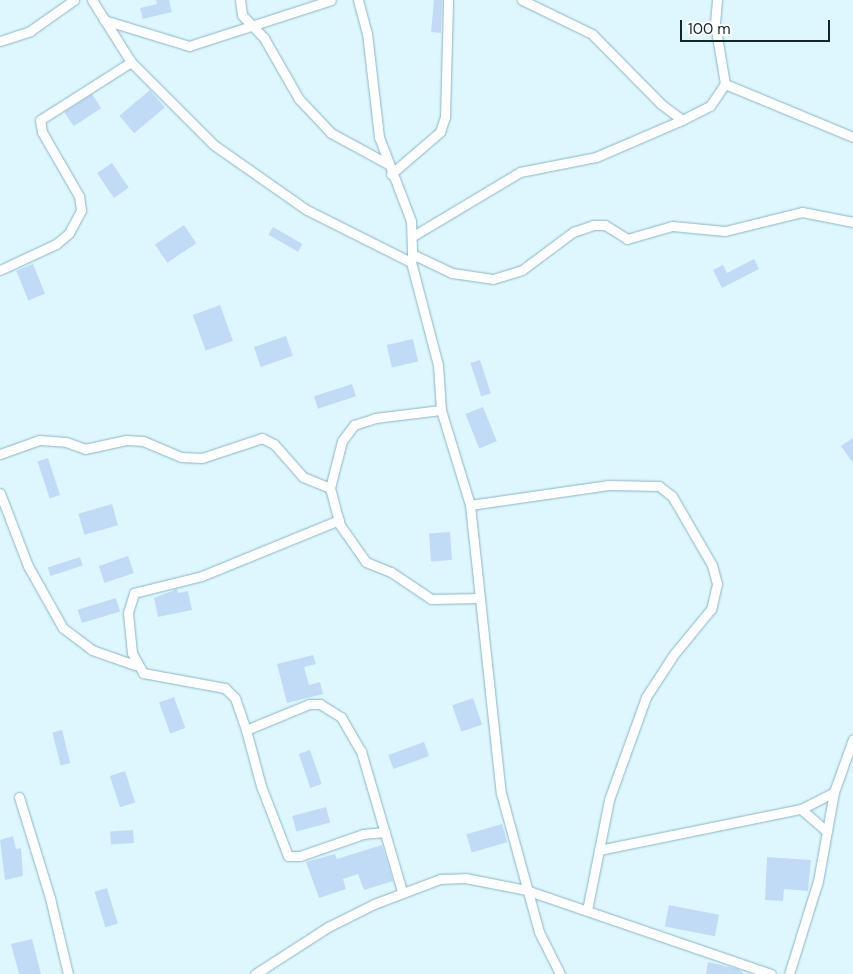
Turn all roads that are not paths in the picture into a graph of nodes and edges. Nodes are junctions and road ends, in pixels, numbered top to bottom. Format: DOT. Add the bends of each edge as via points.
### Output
graph roads {
  1 [pos="74,0"];
  2 [pos="92,0"];
  3 [pos="240,0"];
  4 [pos="331,0"];
  5 [pos="358,0"];
  6 [pos="448,0"];
  7 [pos="522,0"];
  8 [pos="717,0"];
  9 [pos="104,20"];
  10 [pos="249,26"];
  11 [pos="0,41"];
  12 [pos="131,62"];
  13 [pos="725,84"];
  14 [pos="682,120"];
  15 [pos="853,137"];
  16 [pos="388,164"];
  17 [pos="391,174"];
  18 [pos="853,222"];
  19 [pos="413,236"];
  20 [pos="412,258"];
  21 [pos="0,270"];
  22 [pos="441,410"];
  23 [pos="0,454"];
  24 [pos="330,488"];
  25 [pos="0,493"];
  26 [pos="470,505"];
  27 [pos="339,520"];
  28 [pos="480,598"];
  29 [pos="136,665"];
  30 [pos="246,730"];
  31 [pos="853,738"];
  32 [pos="834,792"];
  33 [pos="19,797"];
  34 [pos="801,809"];
  35 [pos="826,831"];
  36 [pos="385,832"];
  37 [pos="599,850"];
  38 [pos="526,890"];
  39 [pos="402,891"];
  40 [pos="587,910"];
  41 [pos="68,974"];
  42 [pos="255,974"];
  43 [pos="560,974"];
  44 [pos="771,974"];
  45 [pos="788,974"];
  1 -- 11 [label="street" via="30,31"];
  2 -- 9 [label="street"];
  3 -- 10 [label="street" via="242,15"];
  4 -- 10 [label="street"];
  5 -- 16 [label="street" via="368,33 379,137"];
  6 -- 17 [label="street" via="445,117 440,132"];
  7 -- 14 [label="street" via="592,34 661,104"];
  8 -- 13 [label="street" via="715,24"];
  9 -- 10 [label="street" via="189,46"];
  9 -- 12 [label="street"];
  10 -- 16 [label="street" via="264,38 299,99 330,133"];
  12 -- 20 [label="street" via="201,134 261,179 307,210"];
  12 -- 21 [label="street" via="40,120 42,132 79,196 80,210 69,233 56,244"];
  13 -- 14 [label="street" via="710,106"];
  13 -- 15 [label="street"];
  14 -- 19 [label="street" via="596,157 520,172"];
  16 -- 17 [label="street"];
  17 -- 19 [label="street" via="411,221"];
  18 -- 20 [label="street" via="802,212 731,230 672,226 627,239 598,224 573,232 522,270 493,279 452,273"];
  19 -- 20 [label="street"];
  20 -- 22 [label="street" via="438,365"];
  22 -- 24 [label="street" via="375,418 354,426 342,441"];
  22 -- 26 [label="street"];
  23 -- 24 [label="street" via="39,440 66,442 85,448 126,440 143,441 180,457 202,458 262,438 274,444 303,477"];
  24 -- 27 [label="street"];
  25 -- 29 [label="street" via="28,566 63,628 92,650"];
  26 -- 28 [label="street"];
  26 -- 37 [label="street" via="609,485 659,486 672,496 712,565 717,584 711,609 674,654 646,697 609,800"];
  27 -- 28 [label="street" via="350,544 376,569 391,572 432,599"];
  27 -- 29 [label="street" via="202,576 134,593 128,613"];
  28 -- 38 [label="street" via="501,793"];
  29 -- 30 [label="street" via="156,678 191,679 225,688 235,698"];
  30 -- 36 [label="street" via="309,704 329,708 352,732 361,751"];
  30 -- 36 [label="street" via="261,786 288,856 300,856 363,834"];
  31 -- 32 [label="street"];
  32 -- 34 [label="street"];
  32 -- 35 [label="street"];
  33 -- 41 [label="street" via="50,898"];
  34 -- 35 [label="street"];
  34 -- 37 [label="street"];
  35 -- 45 [label="street" via="818,881"];
  36 -- 39 [label="street"];
  37 -- 40 [label="street"];
  38 -- 39 [label="street" via="465,878 440,879"];
  38 -- 40 [label="street"];
  38 -- 43 [label="street" via="539,932"];
  39 -- 42 [label="street" via="328,927"];
  40 -- 44 [label="street"];
}
